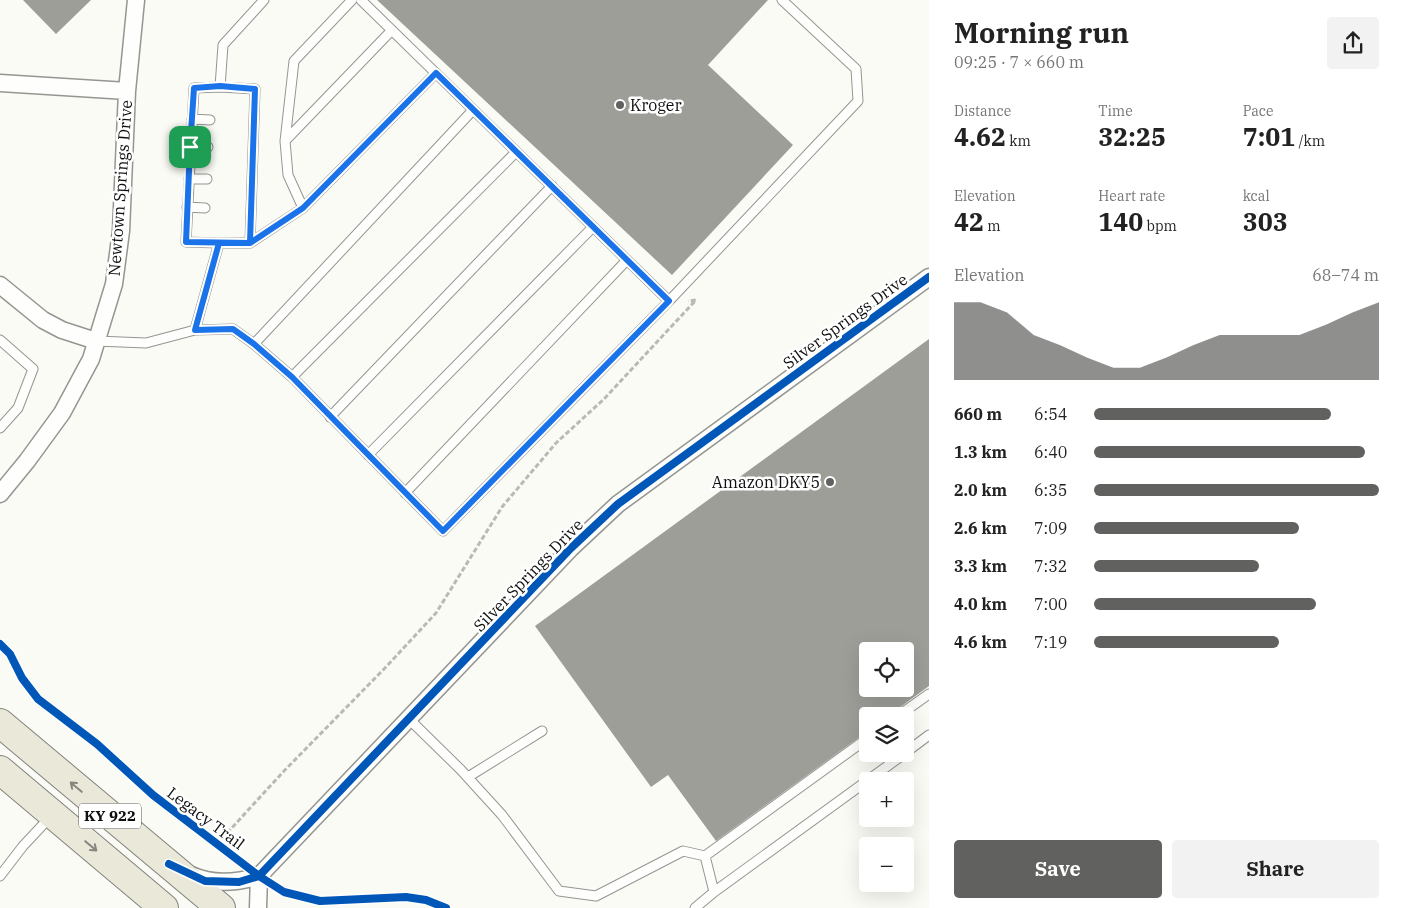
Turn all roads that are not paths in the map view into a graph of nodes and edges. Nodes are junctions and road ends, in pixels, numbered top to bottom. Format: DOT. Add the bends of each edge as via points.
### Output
graph roads {
  1 [pos="136,0"];
  2 [pos="264,0"];
  3 [pos="352,0"];
  4 [pos="361,0"];
  5 [pos="782,0"];
  6 [pos="392,30"];
  7 [pos="436,73"];
  8 [pos="0,83"];
  9 [pos="220,86"];
  10 [pos="127,91"];
  11 [pos="473,110"];
  12 [pos="192,119"];
  13 [pos="210,120"];
  14 [pos="285,141"];
  15 [pos="190,147"];
  16 [pos="208,148"];
  17 [pos="516,152"];
  18 [pos="189,179"];
  19 [pos="207,179"];
  20 [pos="552,186"];
  21 [pos="188,207"];
  22 [pos="205,208"];
  23 [pos="241,208"];
  24 [pos="251,208"];
  25 [pos="303,208"];
  26 [pos="593,226"];
  27 [pos="219,243"];
  28 [pos="250,243"];
  29 [pos="627,260"];
  30 [pos="929,277"];
  31 [pos="0,285"];
  32 [pos="669,301"];
  33 [pos="195,330"];
  34 [pos="0,340"];
  35 [pos="96,341"];
  36 [pos="254,344"];
  37 [pos="292,377"];
  38 [pos="330,417"];
  39 [pos="0,428"];
  40 [pos="368,456"];
  41 [pos="405,493"];
  42 [pos="0,494"];
  43 [pos="929,694"];
  44 [pos="911,707"];
  45 [pos="409,719"];
  46 [pos="0,723"];
  47 [pos="542,731"];
  48 [pos="929,736"];
  49 [pos="859,745"];
  50 [pos="914,746"];
  51 [pos="892,762"];
  52 [pos="0,770"];
  53 [pos="468,777"];
  54 [pos="53,814"];
  55 [pos="705,856"];
  56 [pos="161,858"];
  57 [pos="0,876"];
  58 [pos="260,876"];
  59 [pos="714,892"];
  60 [pos="164,908"];
  61 [pos="221,908"];
  62 [pos="258,908"];
  63 [pos="695,908"];
  1 -- 10 [label="street, Newtown Springs Drive"];
  2 -- 9 [label="lane" via="223,45"];
  3 -- 14 [label="lane" via="294,61"];
  4 -- 6 [label="lane"];
  5 -- 32 [label="lane" via="856,69 858,101"];
  6 -- 7 [label="lane"];
  6 -- 14 [label="lane"];
  7 -- 11 [label="lane"];
  7 -- 25 [label="lane"];
  8 -- 10 [label="street"];
  9 -- 12 [label="lane" via="194,88"];
  9 -- 24 [label="lane" via="255,89 248,150"];
  10 -- 35 [label="street, Newtown Springs Drive" via="121,230 114,284"];
  11 -- 17 [label="lane"];
  11 -- 36 [label="lane"];
  12 -- 13 [label="lane"];
  12 -- 15 [label="lane"];
  14 -- 25 [label="lane" via="288,175"];
  15 -- 16 [label="lane"];
  15 -- 18 [label="lane"];
  17 -- 20 [label="lane"];
  17 -- 37 [label="lane"];
  18 -- 19 [label="lane"];
  18 -- 21 [label="lane"];
  20 -- 26 [label="lane"];
  20 -- 38 [label="lane"];
  21 -- 22 [label="lane"];
  21 -- 27 [label="lane" via="186,242"];
  23 -- 24 [label="lane"];
  24 -- 28 [label="lane"];
  25 -- 28 [label="lane"];
  26 -- 29 [label="lane"];
  26 -- 40 [label="lane"];
  27 -- 28 [label="lane"];
  27 -- 33 [label="lane"];
  29 -- 32 [label="lane"];
  29 -- 41 [label="lane"];
  30 -- 45 [label="street, Silver Springs Drive" via="618,504 571,548"];
  31 -- 35 [label="street" via="43,320"];
  32 -- 41 [label="lane" via="443,531"];
  33 -- 35 [label="lane" via="146,343"];
  33 -- 36 [label="lane" via="233,329"];
  34 -- 39 [label="lane" via="33,369 18,408"];
  35 -- 42 [label="street, Newtown Springs Drive" via="91,359 62,413"];
  36 -- 37 [label="lane"];
  37 -- 38 [label="lane"];
  38 -- 40 [label="lane"];
  40 -- 41 [label="lane"];
  43 -- 44 [label="lane"];
  45 -- 53 [label="lane"];
  45 -- 58 [label="street, Silver Springs Drive"];
  56 -- 46 [label="highway, KY 922, one-way"];
  47 -- 53 [label="lane"];
  48 -- 50 [label="lane"];
  49 -- 55 [label="lane"];
  51 -- 59 [label="lane"];
  52 -- 54 [label="highway, KY 922"];
  53 -- 55 [label="lane" via="502,815 559,891 596,896 683,851"];
  54 -- 56 [label="highway" via="77,813 114,842"];
  54 -- 57 [label="lane"];
  54 -- 60 [label="highway, KY 922, one-way"];
  55 -- 59 [label="lane"];
  56 -- 58 [label="street" via="205,881 239,882"];
  56 -- 61 [label="highway, KY 922"];
  58 -- 62 [label="street"];
  59 -- 63 [label="lane"];
}
